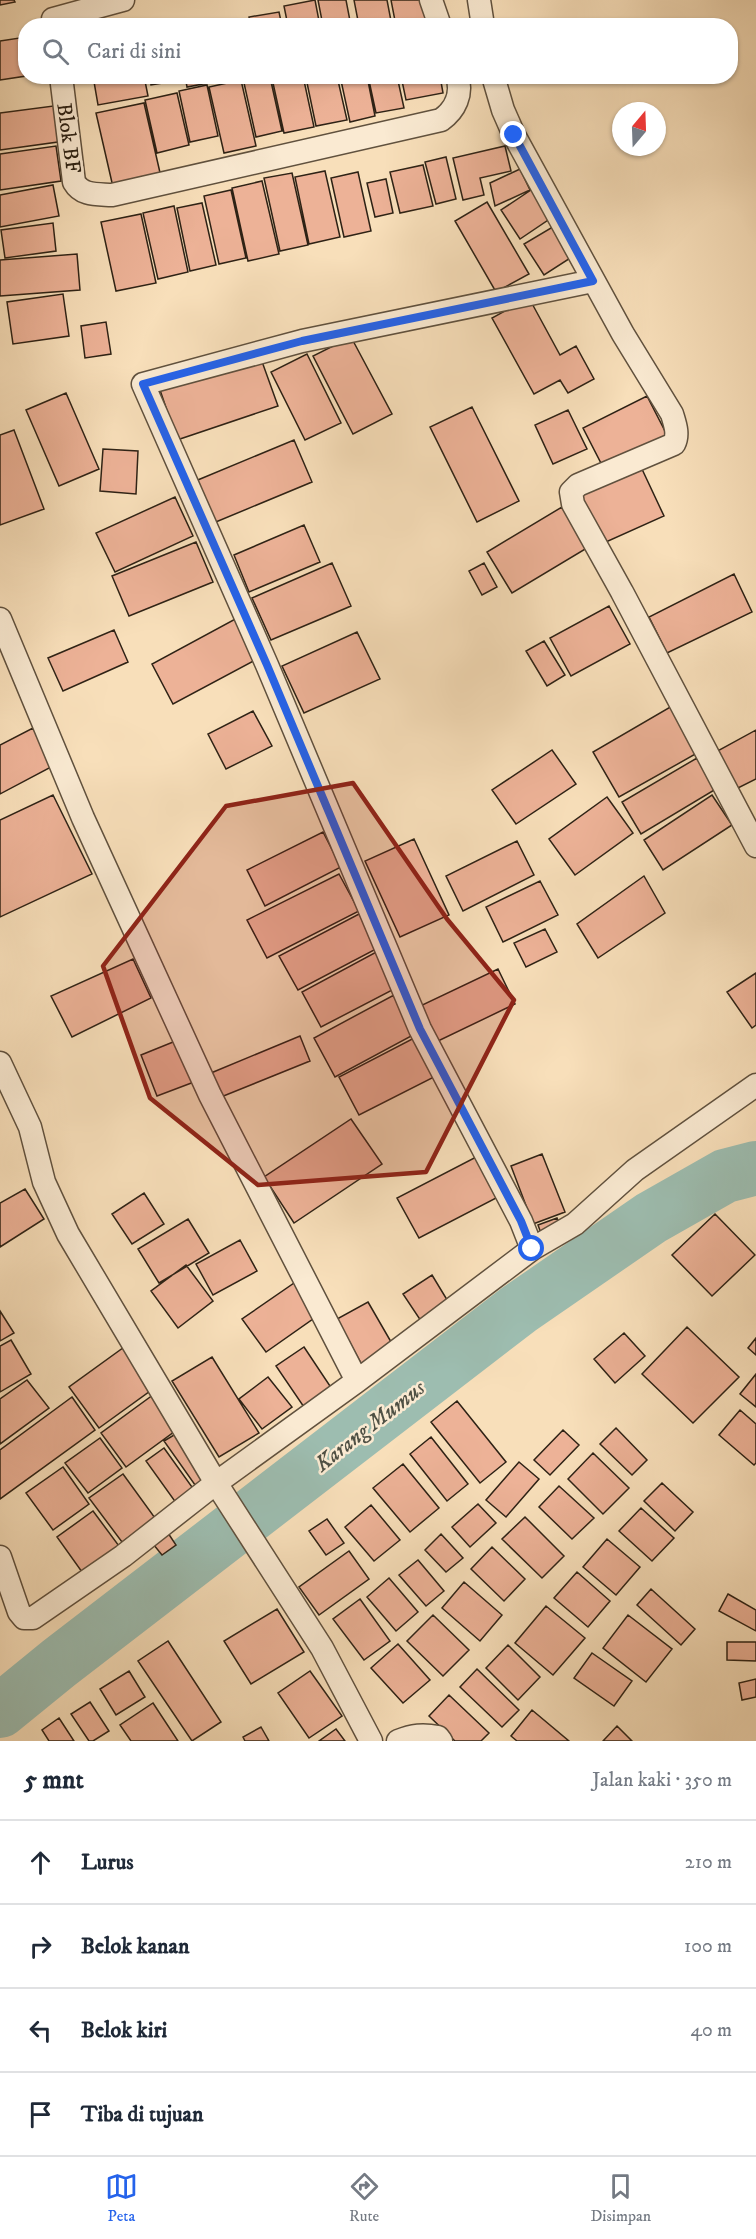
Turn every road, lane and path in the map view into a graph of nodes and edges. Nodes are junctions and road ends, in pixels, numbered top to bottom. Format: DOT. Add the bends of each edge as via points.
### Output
graph roads {
  1 [pos="123,0"];
  2 [pos="431,0"];
  3 [pos="479,0"];
  4 [pos="52,15"];
  5 [pos="437,18"];
  6 [pos="482,18"];
  7 [pos="62,84"];
  8 [pos="459,84"];
  9 [pos="496,84"];
  10 [pos="593,281"];
  11 [pos="0,619"];
  12 [pos="756,846"];
  13 [pos="0,1064"];
  14 [pos="756,1085"];
  15 [pos="532,1249"];
  16 [pos="357,1381"];
  17 [pos="218,1486"];
  18 [pos="0,1557"];
  19 [pos="371,1741"];
  20 [pos="398,1741"];
  21 [pos="441,1741"];
  1 -- 4 [label="street"];
  2 -- 5 [label="street"];
  3 -- 6 [label="street"];
  7 -- 8 [label="street, Blok BF" via="74,182 87,194 112,195 441,120 451,113"];
  9 -- 10 [label="street" via="514,135"];
  10 -- 12 [label="street" via="672,414 677,438 674,444 578,485 571,492 573,504"];
  10 -- 15 [label="street" via="302,341 143,384 267,665 420,1029"];
  11 -- 16 [label="street" via="83,818 210,1095"];
  13 -- 17 [label="street" via="30,1126 44,1182 68,1234"];
  14 -- 15 [label="street" via="635,1170 575,1224"];
  15 -- 16 [label="street"];
  16 -- 17 [label="street"];
  17 -- 18 [label="street" via="29,1620 19,1612"];
  17 -- 19 [label="street" via="322,1648"];
  20 -- 21 [label="street" via="425,1735"];
}
